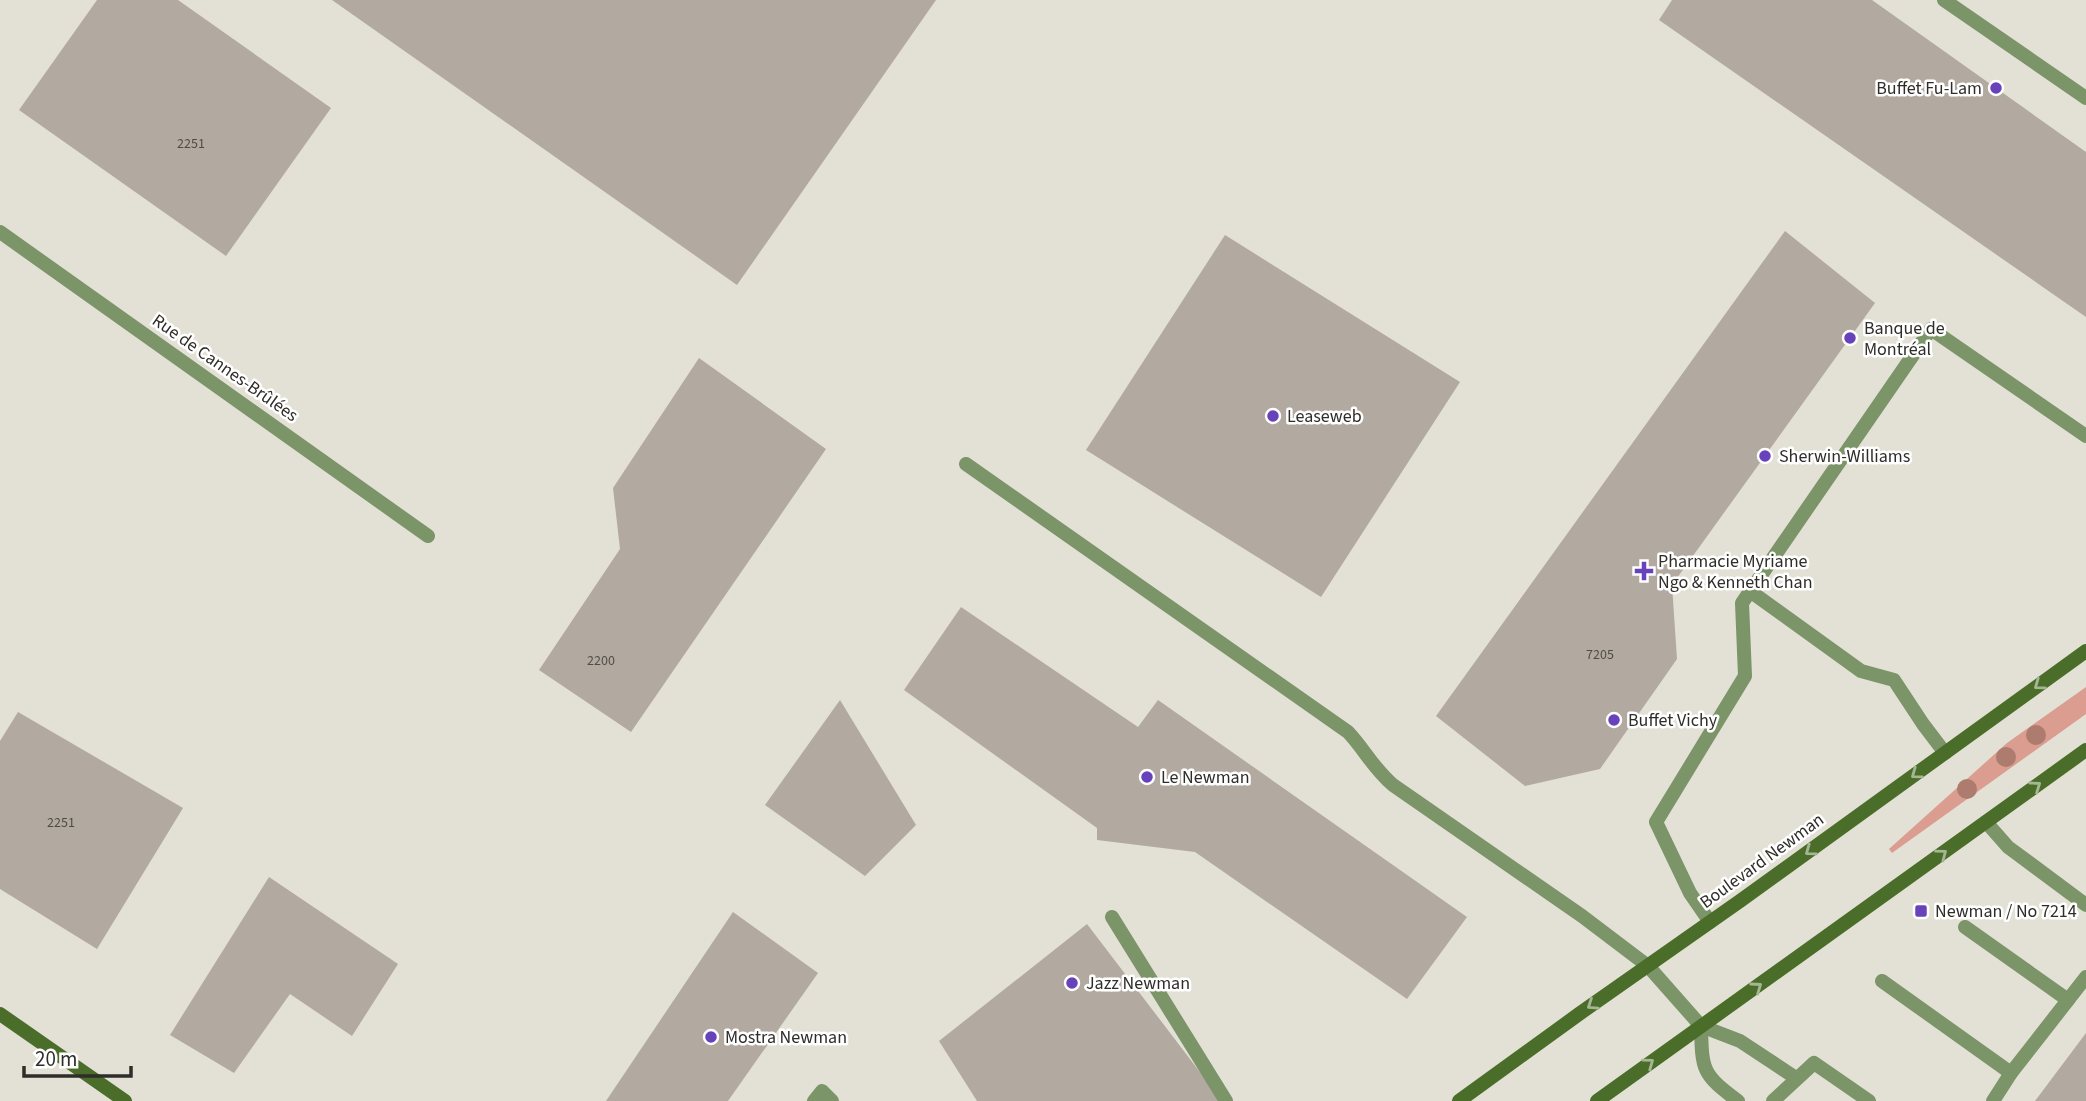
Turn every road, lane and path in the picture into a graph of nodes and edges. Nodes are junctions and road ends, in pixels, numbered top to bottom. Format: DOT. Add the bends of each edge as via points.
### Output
graph roads {
  1 [pos="1944,0"];
  2 [pos="2086,98"];
  3 [pos="0,232"];
  4 [pos="2086,436"];
  5 [pos="966,464"];
  6 [pos="428,536"];
  7 [pos="1750,591"];
  8 [pos="2086,650"];
  9 [pos="2086,750"];
  10 [pos="1945,753"];
  11 [pos="1986,822"];
  12 [pos="2086,905"];
  13 [pos="1112,917"];
  14 [pos="1710,922"];
  15 [pos="1965,928"];
  16 [pos="1648,966"];
  17 [pos="2086,977"];
  18 [pos="1882,981"];
  19 [pos="2068,1000"];
  20 [pos="0,1014"];
  21 [pos="1701,1026"];
  22 [pos="2011,1073"];
  23 [pos="1796,1078"];
  24 [pos="125,1101"];
  25 [pos="814,1101"];
  26 [pos="832,1101"];
  27 [pos="1226,1101"];
  28 [pos="1460,1101"];
  29 [pos="1597,1101"];
  30 [pos="1738,1101"];
  31 [pos="1773,1101"];
  32 [pos="1869,1101"];
  33 [pos="1993,1101"];
  1 -- 2 [label="street"];
  3 -- 6 [label="street, Rue de Cannes-Brûlées"];
  4 -- 7 [label="street" via="1931,328"];
  5 -- 16 [label="street" via="1348,732 1393,785"];
  7 -- 10 [label="street" via="1861,671 1894,680"];
  7 -- 14 [label="street" via="1742,603 1745,676 1656,822 1690,893"];
  8 -- 10 [label="main road, Boulevard Newman, one-way"];
  11 -- 9 [label="main road, one-way"];
  10 -- 14 [label="main road, Boulevard Newman, one-way"];
  11 -- 12 [label="street" via="2008,847"];
  21 -- 11 [label="main road, one-way"];
  13 -- 27 [label="street"];
  14 -- 16 [label="main road, Boulevard Newman"];
  15 -- 19 [label="street"];
  16 -- 21 [label="street"];
  16 -- 28 [label="main road, Boulevard Newman, one-way"];
  17 -- 19 [label="street"];
  18 -- 22 [label="street"];
  19 -- 22 [label="street"];
  20 -- 24 [label="main road"];
  21 -- 23 [label="street" via="1740,1041"];
  29 -- 21 [label="main road, one-way"];
  21 -- 30 [label="street" via="1704,1066 1712,1082"];
  22 -- 33 [label="street"];
  23 -- 31 [label="street"];
  23 -- 32 [label="street" via="1814,1063"];
  25 -- 26 [label="street" via="822,1091"];
}
